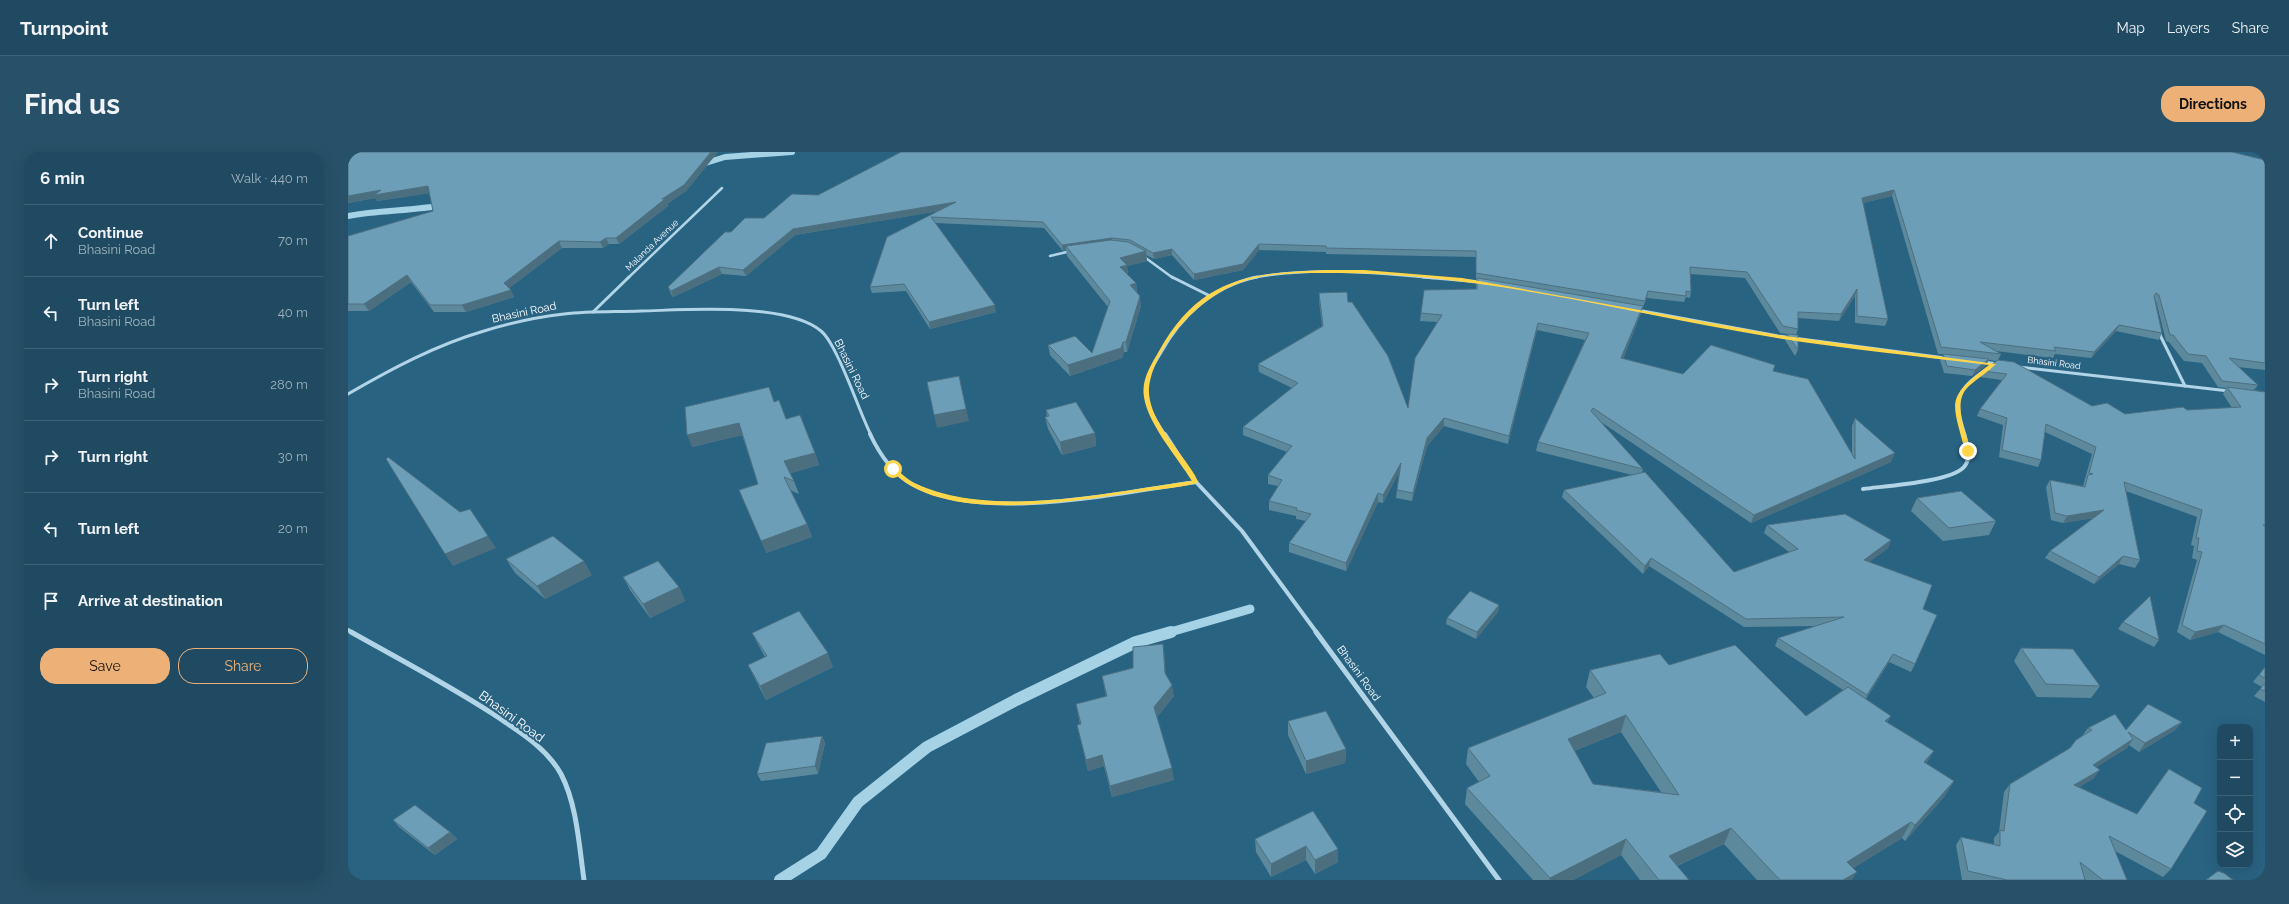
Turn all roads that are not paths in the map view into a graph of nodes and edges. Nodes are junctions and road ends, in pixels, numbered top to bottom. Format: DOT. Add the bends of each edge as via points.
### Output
graph roads {
  1 [pos="722,188"];
  2 [pos="1080,250"];
  3 [pos="1142,255"];
  4 [pos="1050,256"];
  5 [pos="1483,282"];
  6 [pos="1210,296"];
  7 [pos="1636,310"];
  8 [pos="592,312"];
  9 [pos="2158,329"];
  10 [pos="1947,358"];
  11 [pos="1978,362"];
  12 [pos="1993,364"];
  13 [pos="2001,364"];
  14 [pos="2016,366"];
  15 [pos="2186,386"];
  16 [pos="2236,392"];
  17 [pos="348,394"];
  18 [pos="1196,482"];
  19 [pos="1862,489"];
  20 [pos="348,630"];
  21 [pos="584,880"];
  22 [pos="1499,880"];
  1 -- 8 [label="street, Malanda Avenue"];
  2 -- 4 [label="street"];
  3 -- 6 [label="street" via="1171,277"];
  5 -- 6 [label="street, Bhasini Road" via="1364,272 1292,272 1238,281"];
  6 -- 18 [label="street, Bhasini Road" via="1191,311 1172,332 1151,368 1147,383 1146,397 1155,420"];
  7 -- 10 [label="street" via="1786,338"];
  8 -- 17 [label="street, Bhasini Road" via="552,316 478,333 412,360"];
  8 -- 18 [label="street, Bhasini Road" via="769,313 788,316 815,326 831,346 878,451 893,469 910,483 933,492 959,499 1029,503"];
  9 -- 15 [label="street"];
  11 -- 12 [label="street"];
  12 -- 13 [label="street"];
  12 -- 19 [label="street" via="1966,385 1958,401 1968,451 1964,468 1945,475"];
  14 -- 15 [label="street, Bhasini Road"];
  15 -- 16 [label="street, Bhasini Road"];
  18 -- 22 [label="street, Bhasini Road" via="1242,531"];
  20 -- 21 [label="street, Bhasini Road" via="462,694 531,740 554,764 565,785 571,807"];
}
